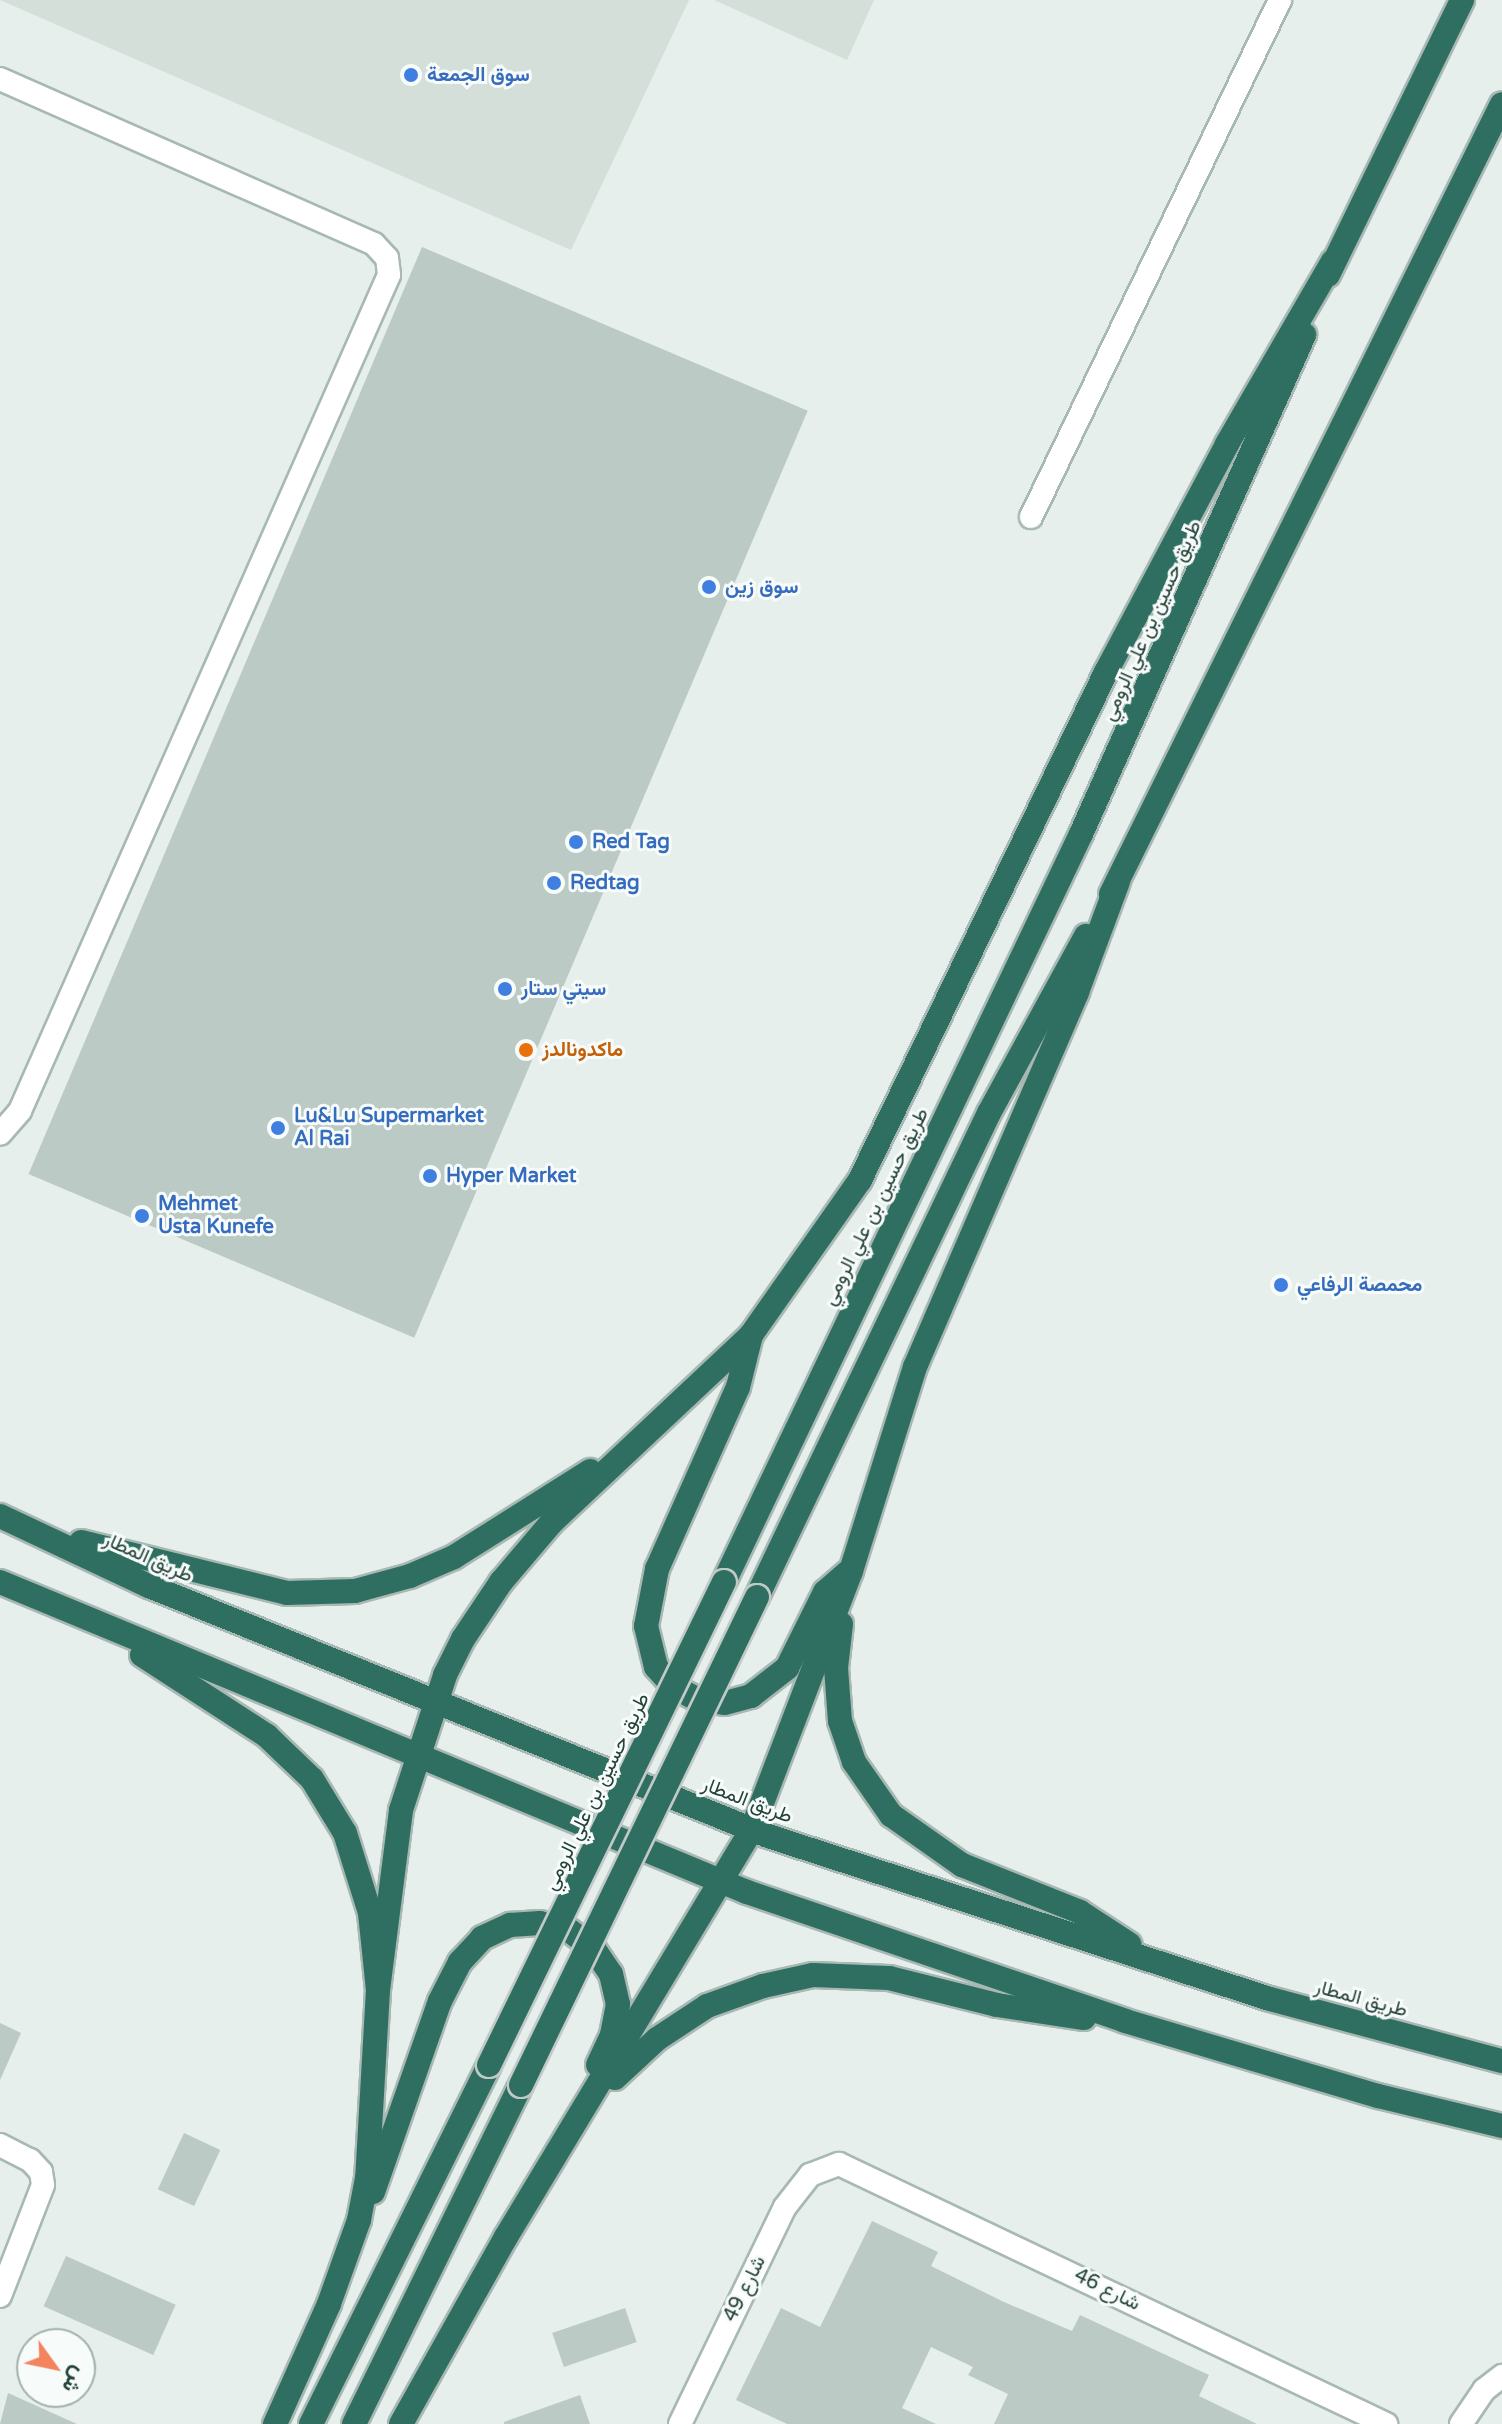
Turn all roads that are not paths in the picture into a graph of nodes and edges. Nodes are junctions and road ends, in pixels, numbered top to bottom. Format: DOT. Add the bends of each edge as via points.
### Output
graph roads {
  1 [pos="1280,0"];
  2 [pos="1462,0"];
  3 [pos="0,79"];
  4 [pos="1502,104"];
  5 [pos="1333,261"];
  6 [pos="1031,517"];
  7 [pos="1118,882"];
  8 [pos="0,1134"];
  9 [pos="751,1335"];
  10 [pos="642,1437"];
  11 [pos="10,1521"];
  12 [pos="851,1571"];
  13 [pos="0,1582"];
  14 [pos="79,1616"];
  15 [pos="435,1703"];
  16 [pos="417,1758"];
  17 [pos="752,1829"];
  18 [pos="723,1883"];
  19 [pos="1140,1955"];
  20 [pos="378,1990"];
  21 [pos="1125,2021"];
  22 [pos="1502,2061"];
  23 [pos="593,2099"];
  24 [pos="1502,2126"];
  25 [pos="0,2145"];
  26 [pos="825,2166"];
  27 [pos="359,2220"];
  28 [pos="0,2296"];
  29 [pos="1502,2376"];
  30 [pos="683,2423"];
  31 [pos="275,2424"];
  32 [pos="311,2424"];
  33 [pos="354,2424"];
  34 [pos="401,2424"];
  35 [pos="1386,2424"];
  36 [pos="1461,2424"];
  1 -- 6 [label="street"];
  2 -- 5 [label="highway, طريق حسين بن علي الرومي"];
  3 -- 8 [label="street" via="374,244 387,258 389,275 20,1111"];
  4 -- 7 [label="highway"];
  5 -- 9 [label="highway" via="1106,672 860,1180"];
  5 -- 32 [label="highway, طريق حسين بن علي الرومي, bridge" via="1245,472 1081,834 724,1582"];
  7 -- 12 [label="highway" via="1077,992 915,1367"];
  7 -- 33 [label="highway, bridge" via="989,1113"];
  9 -- 10 [label="highway"];
  9 -- 12 [label="highway" via="738,1387 657,1569 646,1626 651,1655 674,1687 698,1700 725,1703 751,1696 787,1668 825,1592"];
  10 -- 11 [label="highway" via="454,1557 355,1591 287,1593"];
  10 -- 15 [label="highway" via="551,1523 501,1582 463,1639"];
  11 -- 15 [label="highway, طريق المطار" via="149,1586"];
  12 -- 17 [label="highway"];
  12 -- 19 [label="highway" via="836,1695 854,1762 876,1799 937,1851 1080,1912"];
  13 -- 14 [label="highway"];
  14 -- 16 [label="highway"];
  14 -- 20 [label="highway" via="241,1717 312,1779 345,1833 361,1879"];
  15 -- 16 [label="highway"];
  15 -- 17 [label="highway, طريق المطار"];
  16 -- 18 [label="highway"];
  16 -- 20 [label="highway" via="392,1852"];
  17 -- 18 [label="highway"];
  17 -- 19 [label="highway, طريق المطار"];
  18 -- 21 [label="highway"];
  18 -- 23 [label="highway"];
  19 -- 22 [label="highway, طريق المطار" via="1270,1999"];
  20 -- 27 [label="highway" via="367,2178"];
  21 -- 23 [label="highway" via="997,2005 889,1978 813,1975 707,2006 657,2039"];
  21 -- 24 [label="highway" via="1378,2096"];
  23 -- 27 [label="highway" via="595,2070 612,2035 618,2004 611,1974 594,1949 570,1931 540,1923 510,1925 482,1938 460,1962 440,2001 390,2149"];
  23 -- 34 [label="highway" via="506,2237"];
  25 -- 28 [label="street" via="30,2160 41,2172 43,2185"];
  26 -- 30 [label="street, شارع 49" via="798,2186 785,2207"];
  26 -- 35 [label="street, شارع 46" via="851,2167"];
  27 -- 31 [label="highway" via="329,2304"];
  29 -- 36 [label="street" via="1484,2390"];
}
